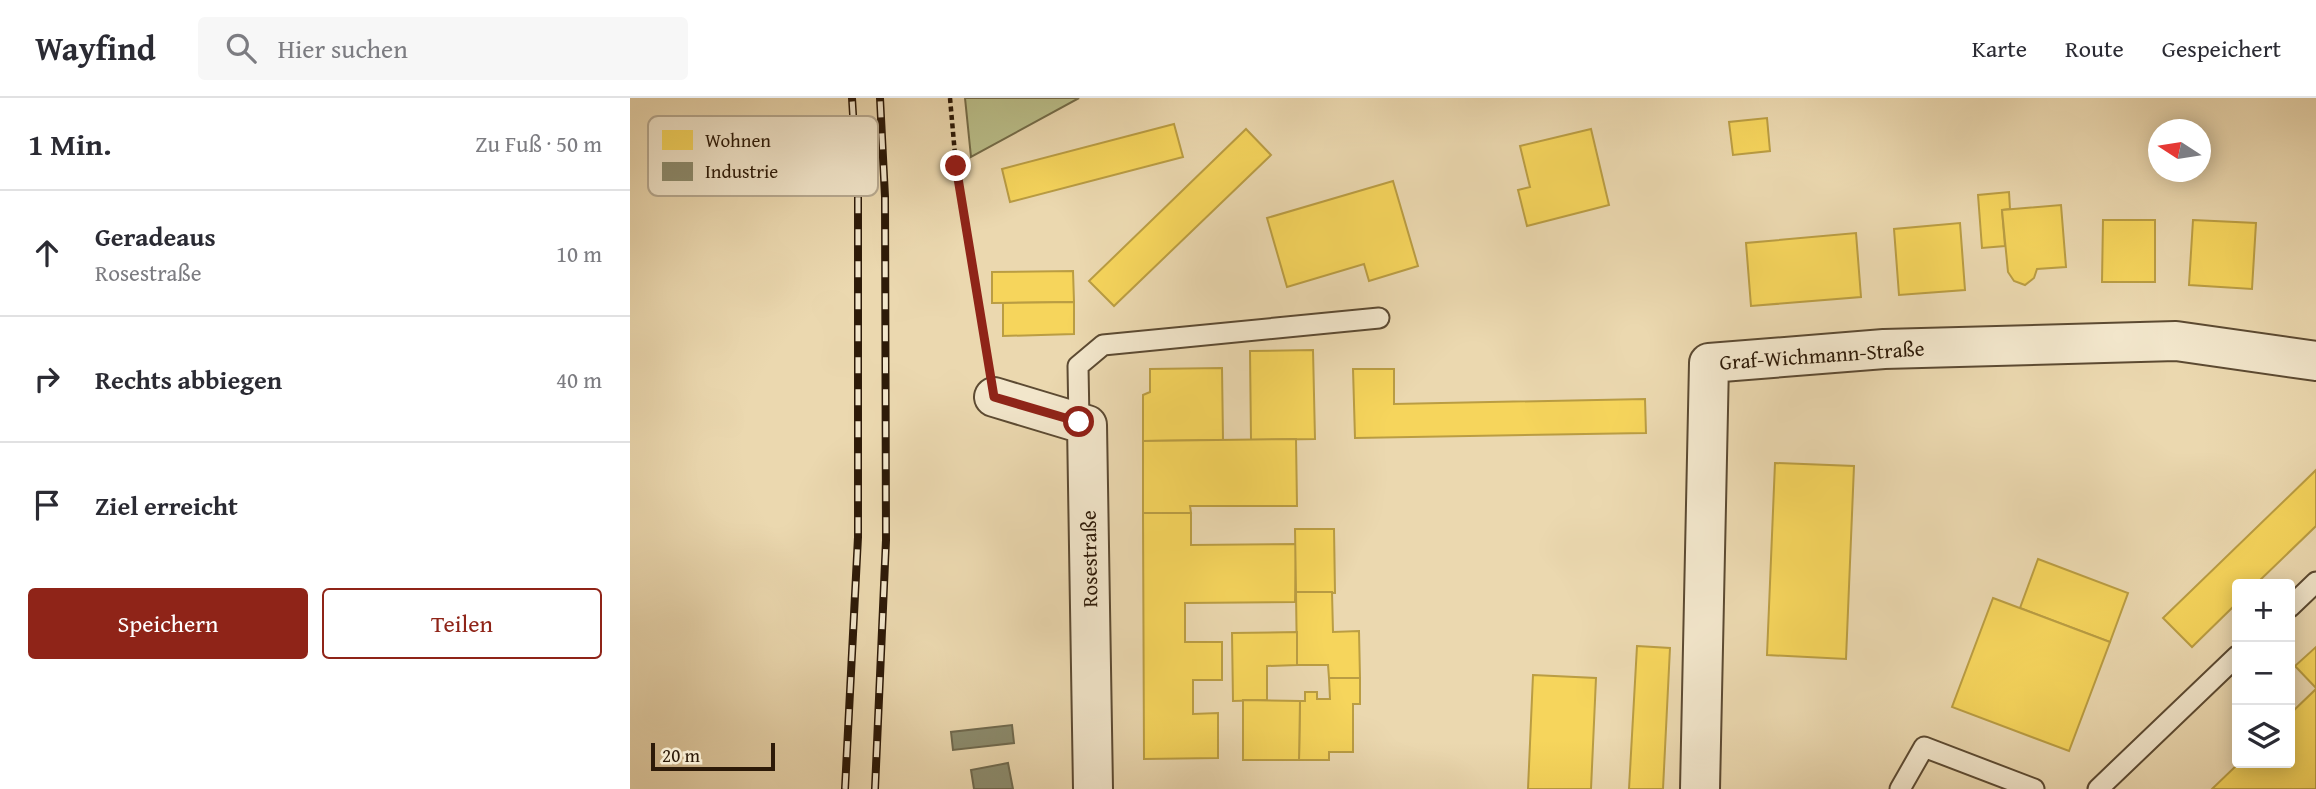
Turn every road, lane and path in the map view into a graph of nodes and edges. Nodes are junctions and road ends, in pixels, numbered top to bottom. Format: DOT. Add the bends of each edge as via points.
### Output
graph roads {
  1 [pos="950,98"];
  2 [pos="1379,318"];
  3 [pos="2316,361"];
  4 [pos="994,397"];
  5 [pos="1079,422"];
  6 [pos="2316,582"];
  7 [pos="2295,602"];
  8 [pos="2232,661"];
  9 [pos="1093,789"];
  10 [pos="1700,789"];
  11 [pos="1900,789"];
  12 [pos="2034,789"];
  13 [pos="2098,789"];
  1 -- 4 [label="path" via="956,166"];
  2 -- 5 [label="lane" via="1103,345 1078,366"];
  3 -- 10 [label="street, Graf-Wichmann-Straße" via="2176,341 1884,349 1709,363"];
  4 -- 5 [label="street"];
  5 -- 9 [label="street, Rosestraße" via="1087,425"];
  6 -- 7 [label="lane"];
  8 -- 13 [label="lane"];
  11 -- 12 [label="lane" via="1924,747"];
}
